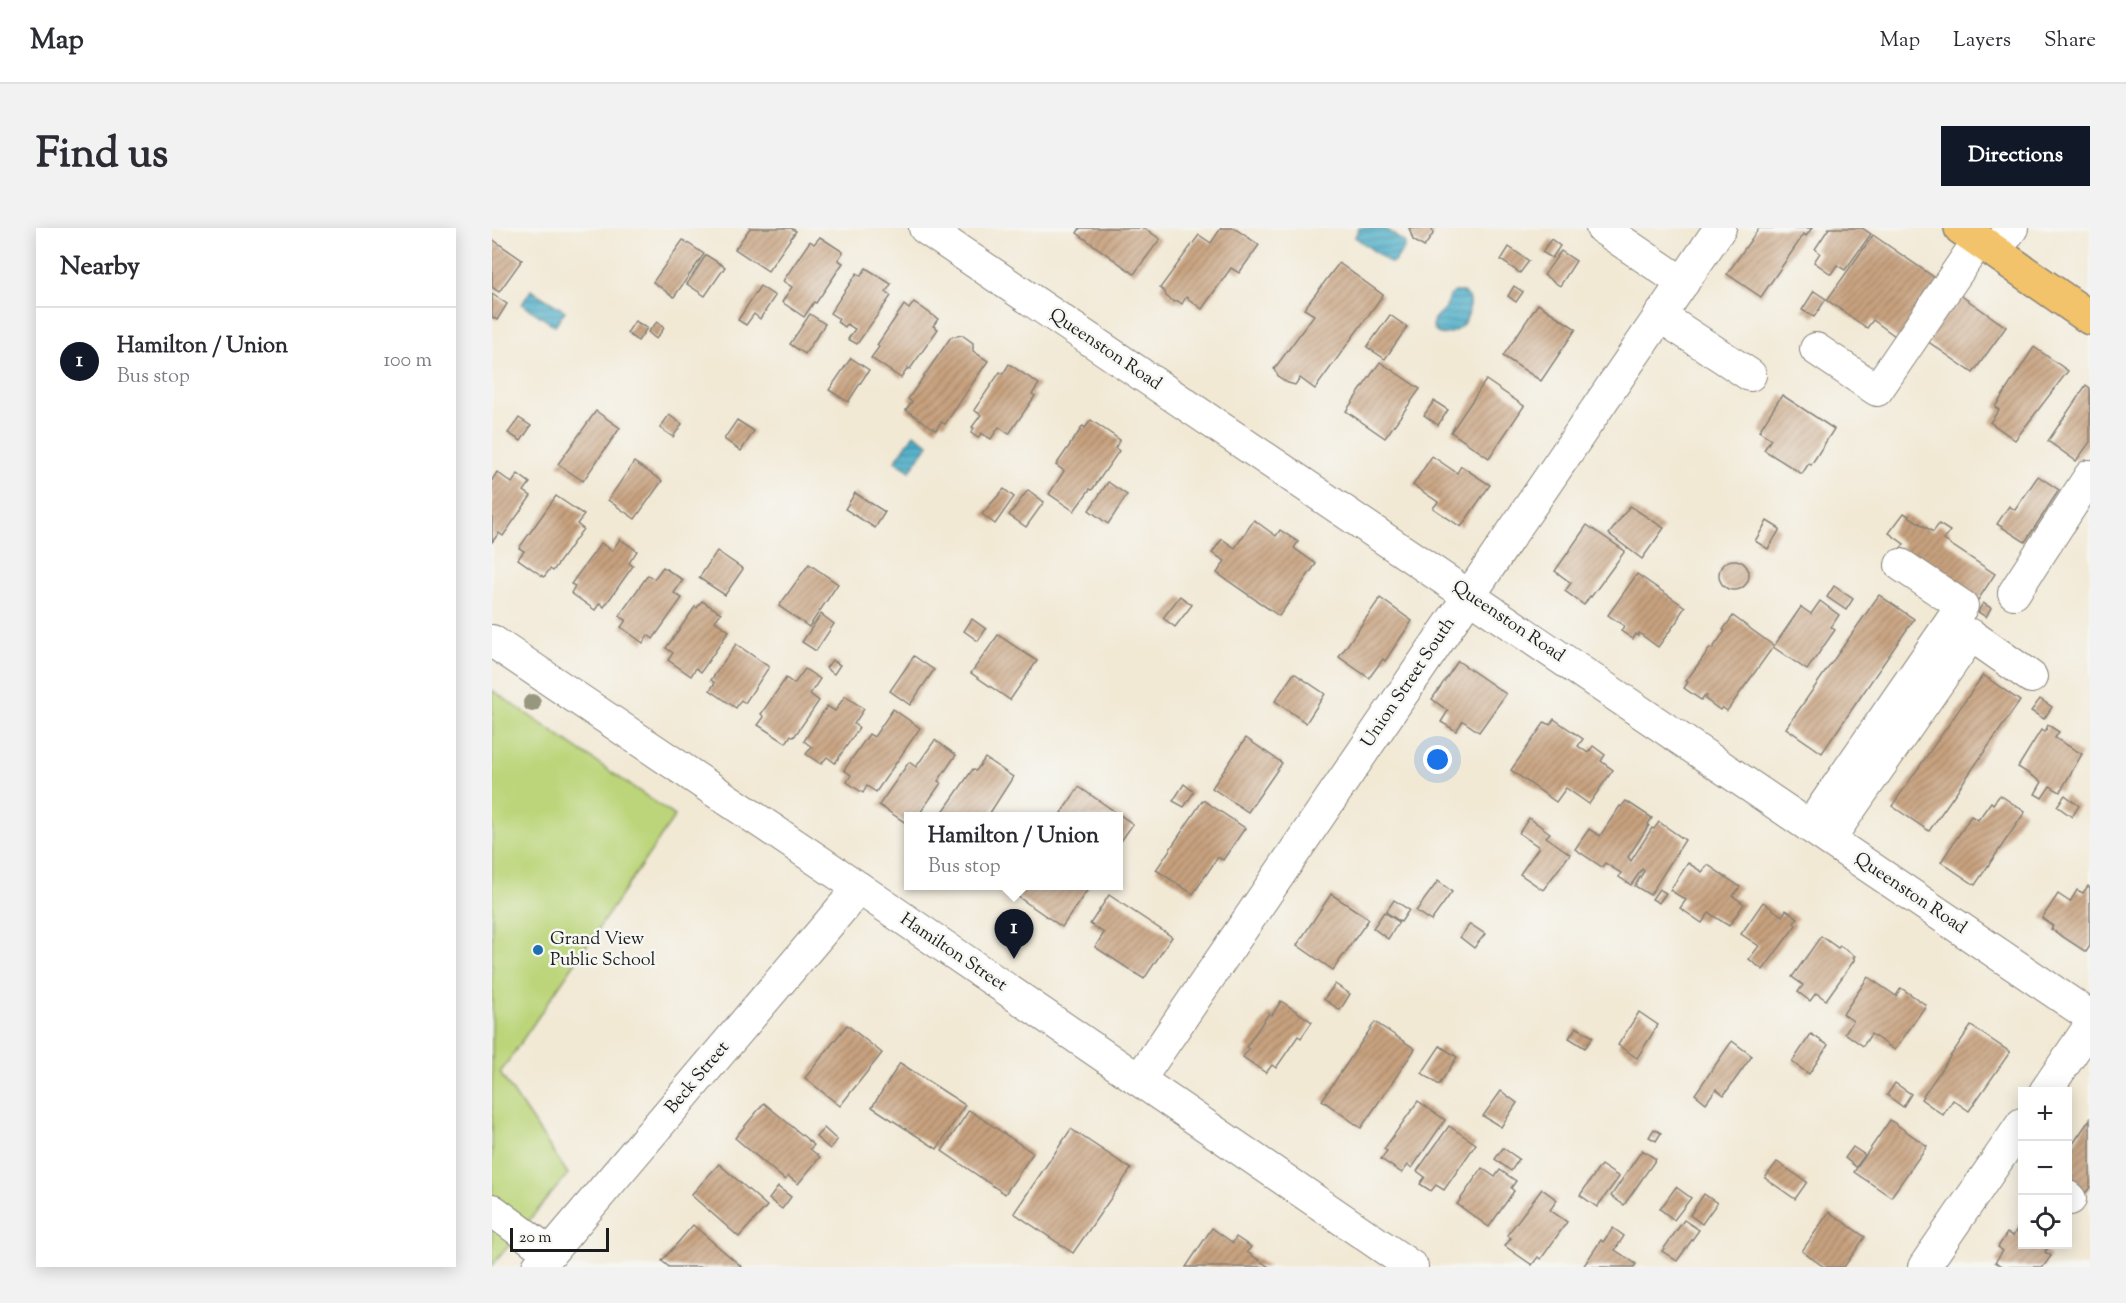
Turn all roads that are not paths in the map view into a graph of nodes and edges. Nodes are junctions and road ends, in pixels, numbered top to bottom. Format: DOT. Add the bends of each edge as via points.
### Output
graph roads {
  1 [pos="925,228"];
  2 [pos="1602,228"];
  3 [pos="1720,228"];
  4 [pos="1987,237"];
  5 [pos="1683,283"];
  6 [pos="1660,316"];
  7 [pos="2090,318"];
  8 [pos="1816,349"];
  9 [pos="1750,375"];
  10 [pos="2090,476"];
  11 [pos="1901,565"];
  12 [pos="2014,593"];
  13 [pos="1469,596"];
  14 [pos="492,641"];
  15 [pos="2031,677"];
  16 [pos="1820,833"];
  17 [pos="859,888"];
  18 [pos="2090,1016"];
  19 [pos="2090,1026"];
  20 [pos="1139,1080"];
  21 [pos="2048,1087"];
  22 [pos="2018,1138"];
  23 [pos="2012,1160"];
  24 [pos="492,1210"];
  25 [pos="544,1260"];
  26 [pos="1412,1267"];
  27 [pos="1924,1267"];
  1 -- 13 [label="street, Queenston Road"];
  2 -- 5 [label="street"];
  3 -- 5 [label="street, Union Street South"];
  4 -- 7 [label="main road"];
  4 -- 8 [label="street" via="1876,390"];
  5 -- 6 [label="street, Union Street South"];
  6 -- 9 [label="street"];
  6 -- 13 [label="street, Union Street South"];
  10 -- 12 [label="street"];
  11 -- 16 [label="street" via="1962,606"];
  13 -- 16 [label="street, Queenston Road"];
  13 -- 20 [label="street, Union Street South"];
  14 -- 17 [label="street, Hamilton Street"];
  15 -- 16 [label="street" via="1971,635 1829,839"];
  16 -- 18 [label="street, Queenston Road"];
  17 -- 20 [label="street, Hamilton Street"];
  17 -- 25 [label="street, Beck Street"];
  19 -- 21 [label="street"];
  20 -- 26 [label="street, Hamilton Street"];
  22 -- 23 [label="street"];
  23 -- 27 [label="street"];
  24 -- 25 [label="street"];
}
